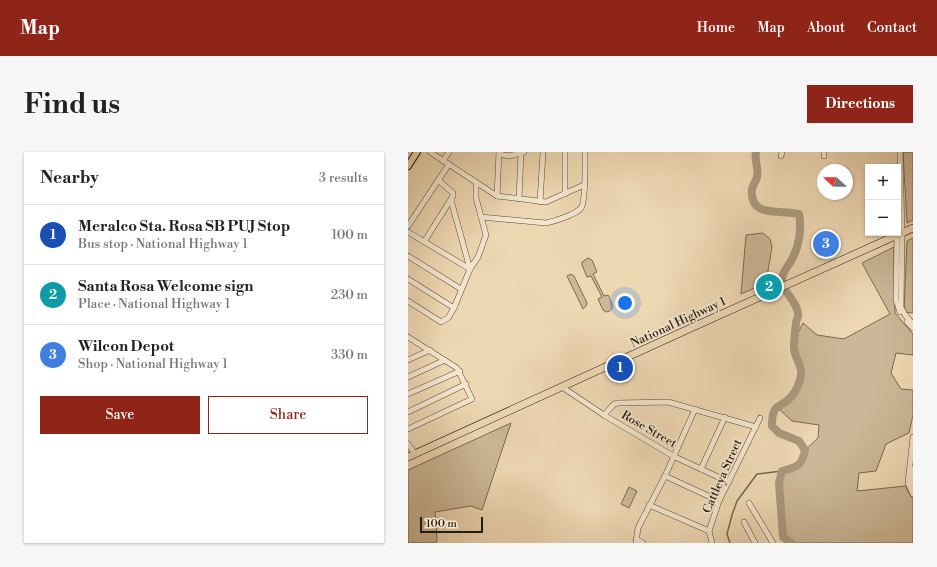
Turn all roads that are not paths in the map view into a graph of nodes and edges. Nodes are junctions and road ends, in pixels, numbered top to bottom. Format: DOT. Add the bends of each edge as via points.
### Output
graph roads {
  1 [pos="417,152"];
  2 [pos="430,152"];
  3 [pos="449,152"];
  4 [pos="523,152"];
  5 [pos="543,152"];
  6 [pos="565,152"];
  7 [pos="585,152"];
  8 [pos="900,152"];
  9 [pos="499,153"];
  10 [pos="443,160"];
  11 [pos="449,164"];
  12 [pos="408,166"];
  13 [pos="438,180"];
  14 [pos="476,182"];
  15 [pos="584,185"];
  16 [pos="565,194"];
  17 [pos="498,196"];
  18 [pos="519,199"];
  19 [pos="451,200"];
  20 [pos="899,200"];
  21 [pos="540,202"];
  22 [pos="481,217"];
  23 [pos="408,226"];
  24 [pos="913,228"];
  25 [pos="408,232"];
  26 [pos="901,234"];
  27 [pos="897,236"];
  28 [pos="899,236"];
  29 [pos="424,242"];
  30 [pos="408,256"];
  31 [pos="470,269"];
  32 [pos="899,269"];
  33 [pos="408,279"];
  34 [pos="461,289"];
  35 [pos="408,301"];
  36 [pos="454,308"];
  37 [pos="913,324"];
  38 [pos="913,328"];
  39 [pos="410,339"];
  40 [pos="430,350"];
  41 [pos="408,360"];
  42 [pos="445,360"];
  43 [pos="460,371"];
  44 [pos="408,377"];
  45 [pos="466,384"];
  46 [pos="562,387"];
  47 [pos="408,394"];
  48 [pos="695,409"];
  49 [pos="408,412"];
  50 [pos="604,415"];
  51 [pos="725,418"];
  52 [pos="760,418"];
  53 [pos="756,427"];
  54 [pos="408,429"];
  55 [pos="913,437"];
  56 [pos="408,444"];
  57 [pos="410,456"];
  58 [pos="673,456"];
  59 [pos="701,469"];
  60 [pos="913,469"];
  61 [pos="665,476"];
  62 [pos="729,482"];
  63 [pos="913,487"];
  64 [pos="913,494"];
  65 [pos="719,501"];
  66 [pos="749,503"];
  67 [pos="649,505"];
  68 [pos="744,522"];
  69 [pos="709,531"];
  70 [pos="636,541"];
  71 [pos="644,543"];
  72 [pos="712,543"];
  73 [pos="754,543"];
  74 [pos="773,543"];
  1 -- 12 [label="main road"];
  2 -- 10 [label="street"];
  3 -- 10 [label="street"];
  4 -- 9 [label="street" via="509,156"];
  4 -- 18 [label="street"];
  5 -- 21 [label="street"];
  6 -- 16 [label="street"];
  7 -- 15 [label="street"];
  8 -- 20 [label="street"];
  9 -- 17 [label="street"];
  10 -- 11 [label="street"];
  11 -- 13 [label="street"];
  11 -- 14 [label="street"];
  13 -- 19 [label="street" via="453,193"];
  13 -- 23 [label="street"];
  14 -- 17 [label="street"];
  14 -- 22 [label="street" via="476,198"];
  15 -- 16 [label="street"];
  15 -- 22 [label="street" via="584,202 580,210 557,220 546,223"];
  16 -- 21 [label="street"];
  17 -- 18 [label="street"];
  18 -- 21 [label="street"];
  19 -- 29 [label="street"];
  19 -- 31 [label="street"];
  22 -- 31 [label="street" via="486,236"];
  24 -- 26 [label="highway, National Highway 1"];
  25 -- 29 [label="street"];
  27 -- 46 [label="highway, National Highway 1"];
  28 -- 32 [label="street"];
  29 -- 31 [label="street"];
  30 -- 34 [label="street"];
  31 -- 34 [label="street"];
  32 -- 37 [label="street" via="901,307"];
  32 -- 38 [label="street" via="896,300 903,317"];
  33 -- 36 [label="street"];
  34 -- 36 [label="street"];
  35 -- 36 [label="street" via="442,322"];
  39 -- 40 [label="street"];
  40 -- 41 [label="street"];
  40 -- 42 [label="street"];
  42 -- 43 [label="street"];
  42 -- 44 [label="street"];
  43 -- 45 [label="street"];
  43 -- 47 [label="street"];
  45 -- 49 [label="street"];
  45 -- 54 [label="street" via="472,399"];
  46 -- 50 [label="street, Rose Street"];
  46 -- 57 [label="highway, National Highway 1"];
  48 -- 50 [label="street" via="668,402 618,403"];
  48 -- 51 [label="street"];
  48 -- 58 [label="street"];
  50 -- 58 [label="street, Rose Street"];
  51 -- 53 [label="street"];
  51 -- 59 [label="street"];
  52 -- 53 [label="street, Cattleya Street"];
  53 -- 62 [label="street, Cattleya Street"];
  55 -- 64 [label="street" via="908,483"];
  56 -- 57 [label="street"];
  58 -- 59 [label="street, Rose Street"];
  58 -- 61 [label="street"];
  59 -- 62 [label="street, Rose Street"];
  60 -- 63 [label="street"];
  61 -- 65 [label="street"];
  61 -- 67 [label="street"];
  62 -- 65 [label="street, Cattleya Street"];
  65 -- 69 [label="street, Cattleya Street"];
  66 -- 74 [label="street"];
  67 -- 69 [label="street"];
  67 -- 70 [label="street" via="638,528"];
  68 -- 73 [label="street"];
  69 -- 72 [label="street, Cattleya Street"];
  70 -- 71 [label="street"];
}
